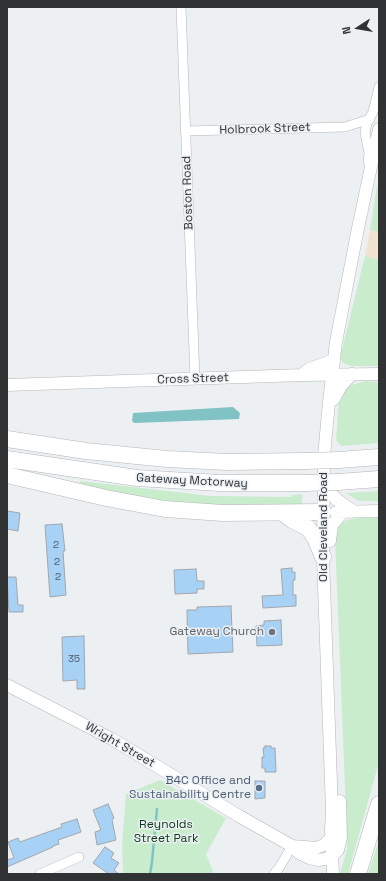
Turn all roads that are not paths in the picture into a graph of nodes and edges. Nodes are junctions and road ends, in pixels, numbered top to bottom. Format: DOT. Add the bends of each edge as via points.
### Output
graph roads {
  1 [pos="181,7"];
  2 [pos="379,87"];
  3 [pos="370,118"];
  4 [pos="345,127"];
  5 [pos="379,129"];
  6 [pos="185,131"];
  7 [pos="365,138"];
  8 [pos="368,183"];
  9 [pos="334,360"];
  10 [pos="352,374"];
  11 [pos="379,374"];
  12 [pos="302,375"];
  13 [pos="332,375"];
  14 [pos="195,379"];
  15 [pos="7,386"];
  16 [pos="329,402"];
  17 [pos="7,439"];
  18 [pos="378,457"];
  19 [pos="7,459"];
  20 [pos="7,475"];
  21 [pos="378,479"];
  22 [pos="331,483"];
  23 [pos="379,511"];
  24 [pos="323,512"];
  25 [pos="348,512"];
  26 [pos="283,513"];
  27 [pos="323,557"];
  28 [pos="7,685"];
  29 [pos="379,804"];
  30 [pos="331,838"];
  31 [pos="292,846"];
  32 [pos="332,856"];
  33 [pos="79,857"];
  34 [pos="319,860"];
  35 [pos="40,874"];
  36 [pos="274,874"];
  37 [pos="325,874"];
  38 [pos="333,874"];
  39 [pos="358,874"];
  1 -- 6 [label="street, Boston Road"];
  2 -- 3 [label="street, Old Cleveland Road"];
  3 -- 4 [label="street, Holbrook Street"];
  3 -- 7 [label="street, Old Cleveland Road"];
  4 -- 6 [label="street, Holbrook Street"];
  4 -- 7 [label="street, Holbrook Street"];
  5 -- 8 [label="main road, Old Cleveland Road"];
  6 -- 14 [label="street, Boston Road"];
  7 -- 8 [label="street, Old Cleveland Road" via="369,153"];
  8 -- 9 [label="main road, Old Cleveland Road"];
  9 -- 12 [label="main road" via="309,369"];
  9 -- 13 [label="main road, Old Cleveland Road"];
  10 -- 11 [label="main road, Cross Street"];
  10 -- 13 [label="main road, Cross Street"];
  10 -- 16 [label="main road"];
  12 -- 13 [label="main road, Cross Street"];
  12 -- 14 [label="main road, Cross Street"];
  13 -- 16 [label="main road, Old Cleveland Road"];
  14 -- 15 [label="main road, Cross Street"];
  16 -- 22 [label="main road, Old Cleveland Road" via="324,456"];
  17 -- 18 [label="highway, Gateway Motorway, bridge" via="92,452 228,462"];
  19 -- 22 [label="highway, Gateway Motorway, bridge" via="137,478 238,484"];
  20 -- 26 [label="highway" via="164,509 223,513"];
  21 -- 22 [label="highway, Gateway Motorway"];
  22 -- 24 [label="main road, Old Cleveland Road"];
  22 -- 25 [label="main road" via="336,499"];
  23 -- 25 [label="main road"];
  24 -- 25 [label="main road"];
  24 -- 26 [label="highway"];
  24 -- 27 [label="main road, Old Cleveland Road"];
  25 -- 32 [label="main road" via="332,525 330,540 341,837 339,847"];
  26 -- 27 [label="highway" via="308,528"];
  27 -- 30 [label="main road, Old Cleveland Road"];
  28 -- 31 [label="main road, Wright Street" via="112,739"];
  29 -- 39 [label="highway"];
  30 -- 31 [label="main road, Wright Street" via="324,846 316,848"];
  30 -- 32 [label="main road, Old Cleveland Road"];
  31 -- 34 [label="main road, Wright Street" via="299,853"];
  31 -- 36 [label="street"];
  32 -- 34 [label="main road"];
  32 -- 38 [label="main road, Old Cleveland Road"];
  33 -- 35 [label="street"];
  34 -- 37 [label="main road"];
}
